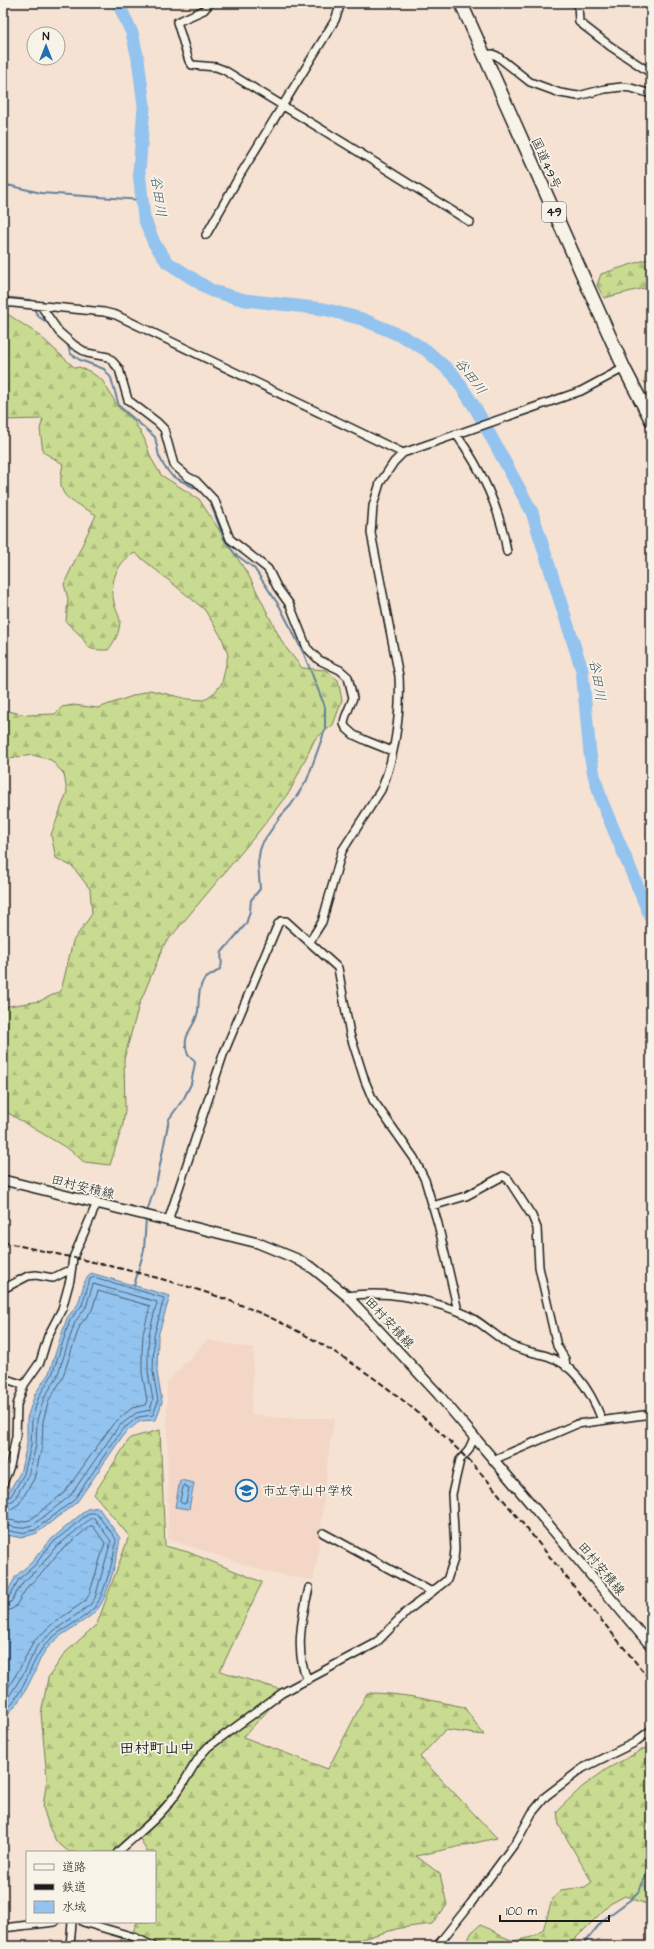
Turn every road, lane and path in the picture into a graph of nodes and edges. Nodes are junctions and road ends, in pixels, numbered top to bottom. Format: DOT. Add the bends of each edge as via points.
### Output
graph roads {
  1 [pos="210,3"];
  2 [pos="341,3"];
  3 [pos="461,3"];
  4 [pos="578,3"];
  5 [pos="484,55"];
  6 [pos="651,73"];
  7 [pos="651,94"];
  8 [pos="283,106"];
  9 [pos="470,222"];
  10 [pos="206,236"];
  11 [pos="3,302"];
  12 [pos="41,306"];
  13 [pos="624,368"];
  14 [pos="646,400"];
  15 [pos="651,420"];
  16 [pos="458,434"];
  17 [pos="403,453"];
  18 [pos="506,552"];
  19 [pos="392,751"];
  20 [pos="310,941"];
  21 [pos="3,1180"];
  22 [pos="97,1203"];
  23 [pos="432,1206"];
  24 [pos="168,1221"];
  25 [pos="71,1271"];
  26 [pos="3,1289"];
  27 [pos="347,1296"];
  28 [pos="458,1311"];
  29 [pos="566,1366"];
  30 [pos="3,1378"];
  31 [pos="24,1385"];
  32 [pos="651,1414"];
  33 [pos="602,1420"];
  34 [pos="474,1438"];
  35 [pos="493,1460"];
  36 [pos="3,1484"];
  37 [pos="323,1533"];
  38 [pos="309,1588"];
  39 [pos="432,1592"];
  40 [pos="651,1646"];
  41 [pos="308,1680"];
  42 [pos="651,1730"];
  43 [pos="119,1851"];
  44 [pos="46,1923"];
  45 [pos="72,1923"];
  46 [pos="86,1923"];
  47 [pos="3,1928"];
  48 [pos="70,1946"];
  49 [pos="153,1946"];
  50 [pos="437,1946"];
  1 -- 8 [label="street" via="204,10 177,22 189,62 193,66 221,68"];
  2 -- 8 [label="street" via="335,20"];
  3 -- 5 [label="highway, 国道49号 / 49"];
  4 -- 6 [label="street" via="579,22"];
  5 -- 7 [label="street" via="497,56 530,82 560,93 578,96 605,89 631,88"];
  5 -- 13 [label="highway, 国道49号 / 49"];
  8 -- 9 [label="street"];
  8 -- 10 [label="street"];
  11 -- 12 [label="street"];
  12 -- 17 [label="street" via="116,315"];
  12 -- 19 [label="street" via="59,332 74,345 87,353 108,357 119,369 128,400 164,429 174,465 196,481 215,501 230,539 268,569 290,605 307,648 319,660 348,677 353,698 344,718 346,728 360,738"];
  13 -- 14 [label="highway, 国道49号 / 49"];
  13 -- 16 [label="street" via="582,391"];
  14 -- 15 [label="highway, 国道49号 / 49"];
  16 -- 17 [label="street"];
  16 -- 18 [label="street" via="487,489 504,531"];
  17 -- 19 [label="street" via="380,483 373,506 371,533 399,676"];
  19 -- 20 [label="street" via="386,780 342,851 322,922"];
  20 -- 23 [label="street" via="338,968 350,1034 365,1081 373,1100 420,1168"];
  20 -- 24 [label="street" via="286,921 281,920 278,924 223,1055"];
  21 -- 22 [label="main road, 田村安積線"];
  22 -- 24 [label="main road, 田村安積線"];
  22 -- 25 [label="street" via="73,1258"];
  23 -- 28 [label="street"];
  23 -- 29 [label="street" via="466,1196 503,1176 508,1179 537,1228 539,1267 557,1346"];
  24 -- 27 [label="main road, 田村安積線" via="277,1250 314,1269"];
  25 -- 26 [label="street" via="53,1278 28,1276"];
  25 -- 31 [label="street" via="62,1308 48,1336 40,1362"];
  27 -- 28 [label="street" via="395,1294"];
  27 -- 34 [label="main road, 田村安積線" via="432,1388"];
  28 -- 29 [label="street" via="475,1319 506,1343 552,1358"];
  29 -- 33 [label="street" via="583,1383"];
  30 -- 31 [label="street"];
  31 -- 36 [label="street" via="17,1405 16,1436 10,1466"];
  32 -- 33 [label="street"];
  33 -- 35 [label="street" via="565,1428"];
  34 -- 35 [label="main road, 田村安積線"];
  34 -- 39 [label="street" via="460,1460 452,1494 454,1559 446,1580"];
  35 -- 40 [label="main road, 田村安積線"];
  37 -- 39 [label="street"];
  38 -- 41 [label="street" via="302,1614 300,1652 303,1670"];
  39 -- 41 [label="street" via="394,1622 376,1643"];
  41 -- 43 [label="street" via="282,1693 199,1755 174,1797 160,1814"];
  42 -- 50 [label="street" via="634,1743 583,1768 546,1796 532,1813 518,1840"];
  44 -- 47 [label="street"];
  45 -- 48 [label="street"];
  46 -- 49 [label="street" via="134,1937"];
}
